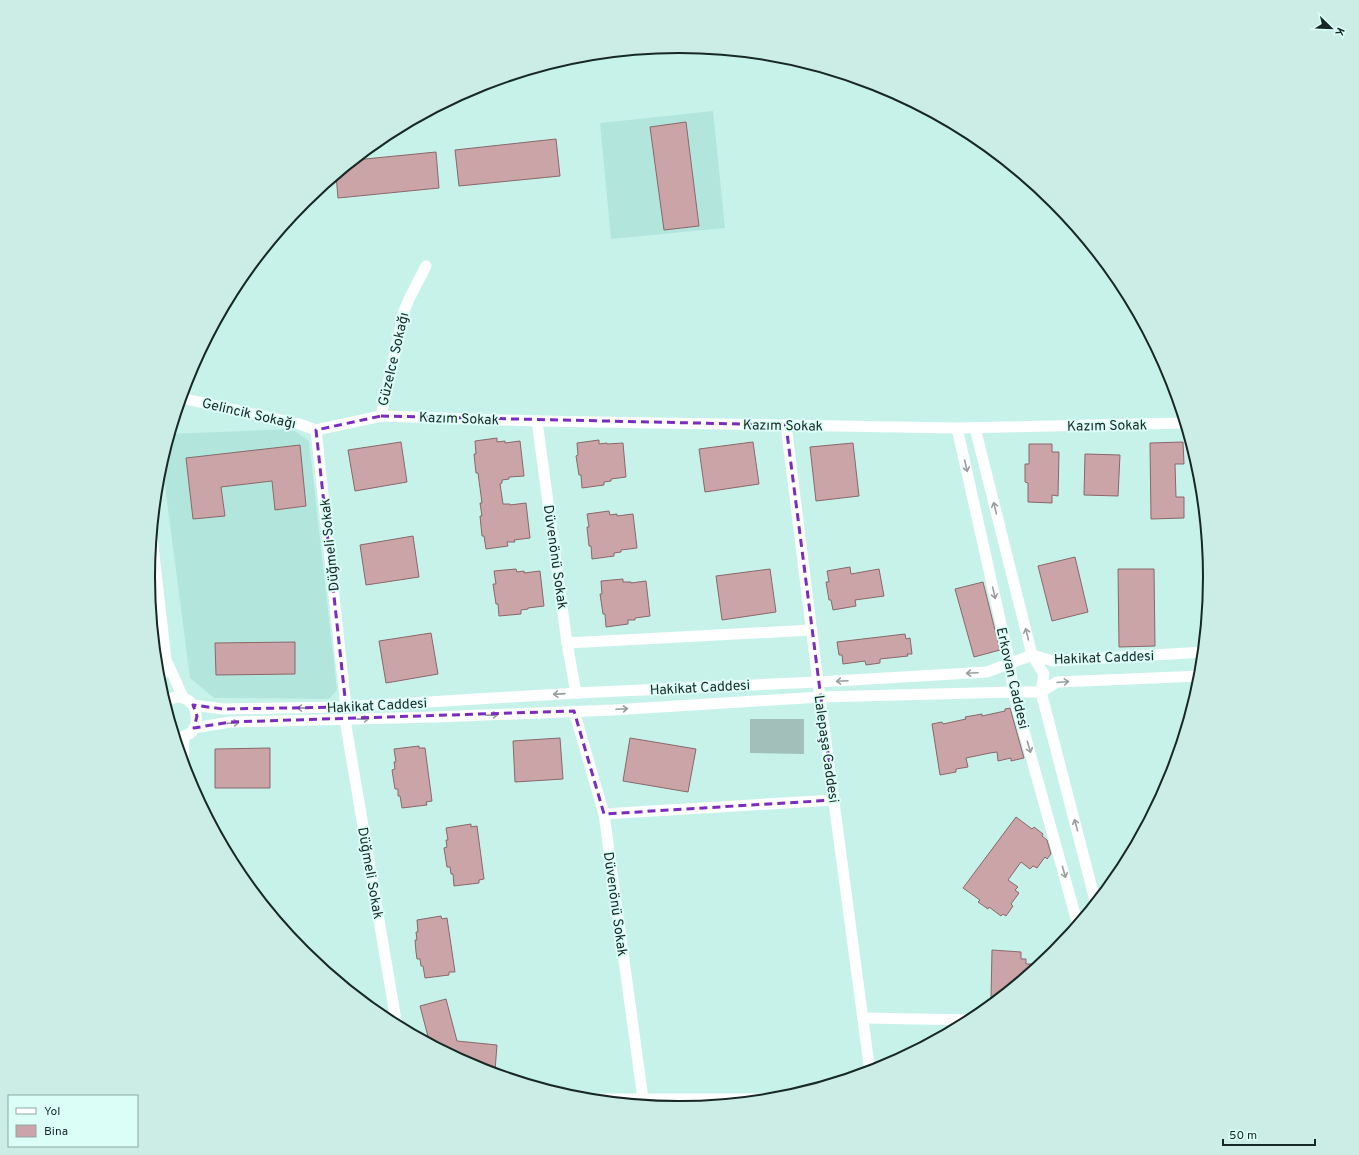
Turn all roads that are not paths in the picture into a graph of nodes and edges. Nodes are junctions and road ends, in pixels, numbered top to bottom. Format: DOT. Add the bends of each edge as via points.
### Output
graph roads {
  1 [pos="426,266"];
  2 [pos="187,399"];
  3 [pos="380,416"];
  4 [pos="537,421"];
  5 [pos="1180,422"];
  6 [pos="786,425"];
  7 [pos="957,428"];
  8 [pos="975,428"];
  9 [pos="316,430"];
  10 [pos="155,566"];
  11 [pos="812,630"];
  12 [pos="568,643"];
  13 [pos="1199,652"];
  14 [pos="1032,655"];
  15 [pos="166,660"];
  16 [pos="1010,664"];
  17 [pos="163,670"];
  18 [pos="1195,676"];
  19 [pos="818,682"];
  20 [pos="1013,692"];
  21 [pos="1041,692"];
  22 [pos="576,693"];
  23 [pos="820,697"];
  24 [pos="169,698"];
  25 [pos="183,698"];
  26 [pos="193,705"];
  27 [pos="346,707"];
  28 [pos="574,711"];
  29 [pos="345,720"];
  30 [pos="194,728"];
  31 [pos="180,737"];
  32 [pos="834,800"];
  33 [pos="604,814"];
  34 [pos="1095,899"];
  35 [pos="1077,920"];
  36 [pos="863,1018"];
  37 [pos="396,1019"];
  38 [pos="962,1020"];
  39 [pos="869,1066"];
  40 [pos="618,1099"];
  41 [pos="644,1099"];
  42 [pos="737,1099"];
  1 -- 3 [label="street, Güzelce Sokağı" via="408,298 404,311"];
  2 -- 9 [label="street, Gelincik Sokağı"];
  3 -- 4 [label="street, Kazım Sokak"];
  3 -- 9 [label="street, Güzelce Sokağı"];
  4 -- 6 [label="street, Kazım Sokak"];
  4 -- 12 [label="street, Düvenönü Sokak"];
  5 -- 8 [label="street, Kazım Sokak"];
  6 -- 7 [label="street, Kazım Sokak"];
  6 -- 11 [label="street, Lalepaşa Caddesi"];
  7 -- 8 [label="street, Kazım Sokak"];
  7 -- 16 [label="street, Erkovan Caddesi, one-way"];
  14 -- 8 [label="street, Erkovan Caddesi, one-way"];
  9 -- 27 [label="street, Düğmeli Sokak"];
  10 -- 15 [label="street"];
  11 -- 12 [label="street"];
  11 -- 19 [label="street, Lalepaşa Caddesi"];
  12 -- 22 [label="street, Düvenönü Sokak"];
  13 -- 14 [label="street, Hakikat Caddesi" via="1053,661"];
  14 -- 16 [label="street, Hakikat Caddesi"];
  14 -- 21 [label="street, Erkovan Caddesi" via="1044,674"];
  15 -- 17 [label="street"];
  15 -- 25 [label="street"];
  16 -- 19 [label="street, Hakikat Caddesi, one-way" via="987,672"];
  16 -- 20 [label="street, Erkovan Caddesi"];
  21 -- 18 [label="street, Hakikat Caddesi, one-way" via="1057,682"];
  19 -- 22 [label="street, Hakikat Caddesi"];
  19 -- 23 [label="street, Lalepaşa Caddesi"];
  20 -- 21 [label="street, Hakikat Caddesi"];
  20 -- 23 [label="street, Hakikat Caddesi"];
  20 -- 35 [label="street, Erkovan Caddesi, one-way"];
  34 -- 21 [label="street, Erkovan Caddesi, one-way"];
  22 -- 27 [label="street, Hakikat Caddesi, one-way"];
  28 -- 23 [label="street, Hakikat Caddesi, one-way"];
  23 -- 32 [label="street, Lalepaşa Caddesi"];
  24 -- 25 [label="street"];
  25 -- 26 [label="street"];
  27 -- 26 [label="street, Hakikat Caddesi, one-way" via="223,708"];
  26 -- 30 [label="street" via="197,716"];
  29 -- 28 [label="street, Hakikat Caddesi, one-way"];
  28 -- 33 [label="street, Düvenönü Sokak"];
  30 -- 29 [label="street, Hakikat Caddesi, one-way" via="230,722"];
  29 -- 37 [label="street, Düğmeli Sokak"];
  30 -- 31 [label="street"];
  32 -- 33 [label="street"];
  32 -- 36 [label="street, Lalepaşa Caddesi"];
  33 -- 41 [label="street, Düvenönü Sokak"];
  36 -- 38 [label="street"];
  36 -- 39 [label="street, Lalepaşa Caddesi"];
  40 -- 41 [label="street"];
  41 -- 42 [label="street"];
}
